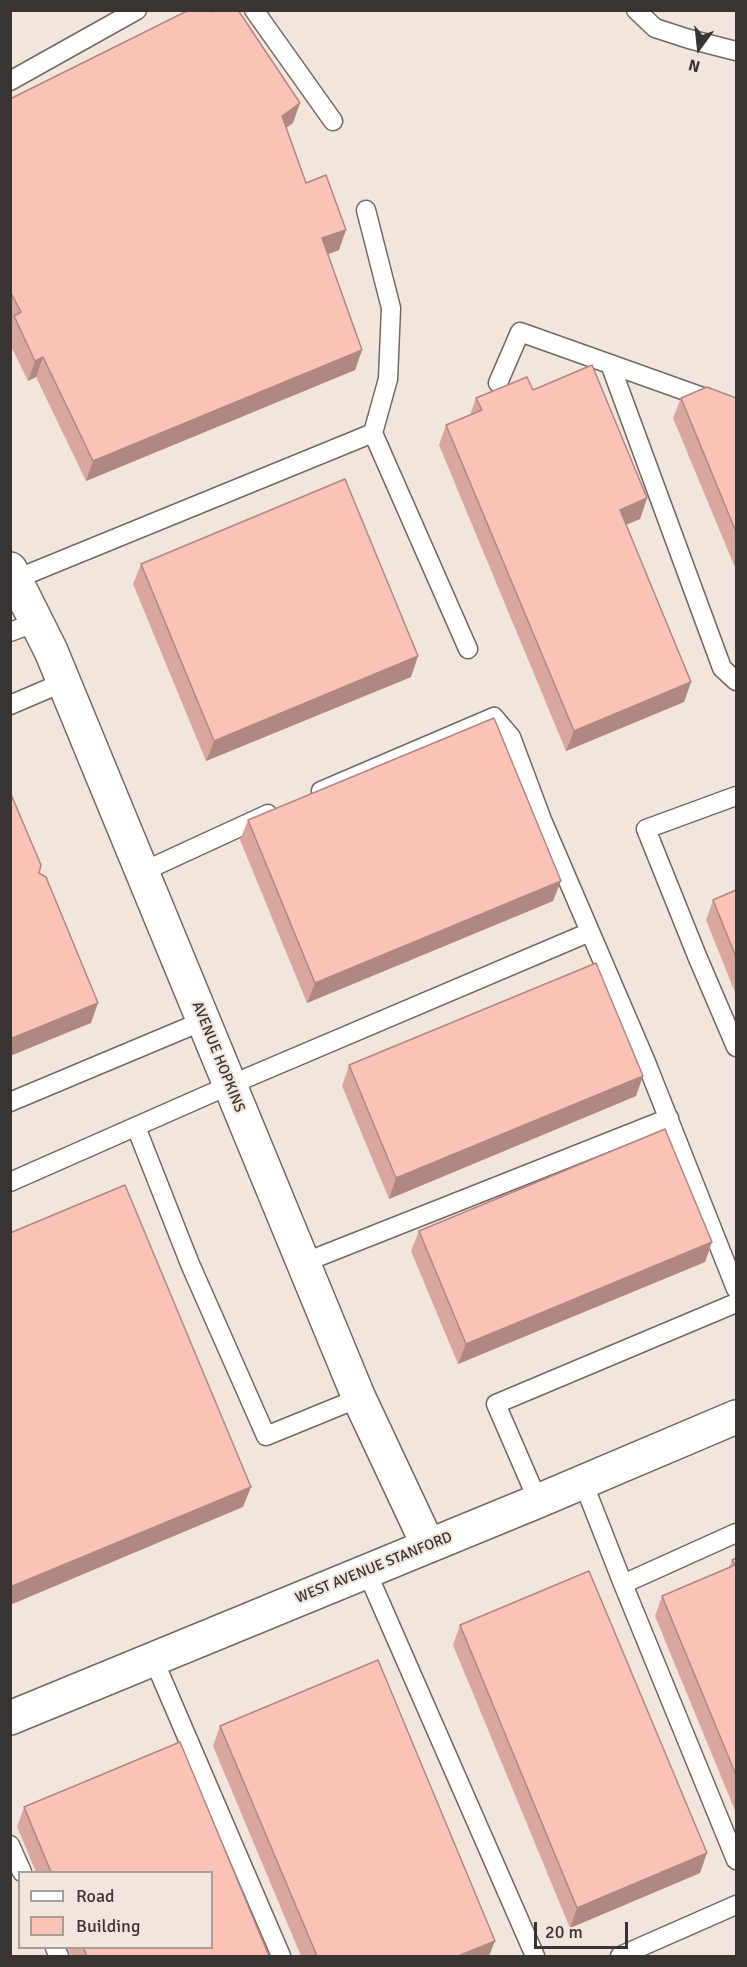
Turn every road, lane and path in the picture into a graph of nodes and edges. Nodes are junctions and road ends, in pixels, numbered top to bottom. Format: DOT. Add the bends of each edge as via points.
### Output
graph roads {
  1 [pos="137,10"];
  2 [pos="254,10"];
  3 [pos="636,10"];
  4 [pos="736,51"];
  5 [pos="10,81"];
  6 [pos="333,121"];
  7 [pos="366,210"];
  8 [pos="610,364"];
  9 [pos="498,383"];
  10 [pos="736,410"];
  11 [pos="373,433"];
  12 [pos="13,574"];
  13 [pos="24,627"];
  14 [pos="468,650"];
  15 [pos="736,681"];
  16 [pos="64,682"];
  17 [pos="10,705"];
  18 [pos="736,796"];
  19 [pos="302,799"];
  20 [pos="281,809"];
  21 [pos="142,872"];
  22 [pos="591,932"];
  23 [pos="203,1021"];
  24 [pos="736,1047"];
  25 [pos="230,1085"];
  26 [pos="10,1102"];
  27 [pos="669,1118"];
  28 [pos="136,1127"];
  29 [pos="10,1182"];
  30 [pos="303,1263"];
  31 [pos="736,1289"];
  32 [pos="736,1303"];
  33 [pos="359,1398"];
  34 [pos="736,1417"];
  35 [pos="583,1482"];
  36 [pos="538,1501"];
  37 [pos="736,1533"];
  38 [pos="428,1545"];
  39 [pos="366,1570"];
  40 [pos="623,1584"];
  41 [pos="153,1658"];
  42 [pos="12,1712"];
  43 [pos="10,1845"];
  44 [pos="736,1860"];
  45 [pos="22,1871"];
  46 [pos="736,1905"];
  47 [pos="281,1956"];
  48 [pos="536,1956"];
  49 [pos="621,1956"];
  1 -- 5 [label="lane"];
  2 -- 6 [label="lane"];
  3 -- 4 [label="lane" via="656,28"];
  7 -- 11 [label="lane" via="391,308 388,379"];
  8 -- 9 [label="lane" via="520,332"];
  8 -- 10 [label="lane"];
  8 -- 15 [label="lane" via="722,668"];
  11 -- 12 [label="lane"];
  11 -- 14 [label="lane"];
  12 -- 13 [label="street, AVENUE HOPKINS"];
  13 -- 16 [label="street, AVENUE HOPKINS"];
  16 -- 17 [label="lane"];
  16 -- 21 [label="street, AVENUE HOPKINS"];
  18 -- 24 [label="lane" via="646,829"];
  19 -- 22 [label="lane" via="494,717 512,737 542,820"];
  20 -- 21 [label="lane"];
  21 -- 23 [label="street, AVENUE HOPKINS"];
  22 -- 25 [label="lane"];
  22 -- 27 [label="lane"];
  23 -- 25 [label="street, AVENUE HOPKINS"];
  23 -- 26 [label="lane"];
  25 -- 28 [label="lane"];
  25 -- 30 [label="street, AVENUE HOPKINS"];
  27 -- 30 [label="lane"];
  27 -- 31 [label="lane"];
  28 -- 29 [label="lane"];
  28 -- 33 [label="lane" via="190,1264 266,1436"];
  30 -- 33 [label="street, AVENUE HOPKINS"];
  32 -- 36 [label="lane" via="496,1404"];
  33 -- 38 [label="street, AVENUE HOPKINS"];
  34 -- 35 [label="street, WEST AVENUE STANFORD"];
  35 -- 36 [label="street, WEST AVENUE STANFORD"];
  35 -- 40 [label="lane"];
  36 -- 38 [label="street, WEST AVENUE STANFORD"];
  37 -- 40 [label="lane"];
  38 -- 39 [label="street, WEST AVENUE STANFORD"];
  39 -- 41 [label="street, WEST AVENUE STANFORD"];
  39 -- 48 [label="lane"];
  40 -- 44 [label="lane"];
  41 -- 42 [label="street, WEST AVENUE STANFORD"];
  41 -- 47 [label="lane"];
  43 -- 45 [label="lane"];
  46 -- 49 [label="lane"];
}
